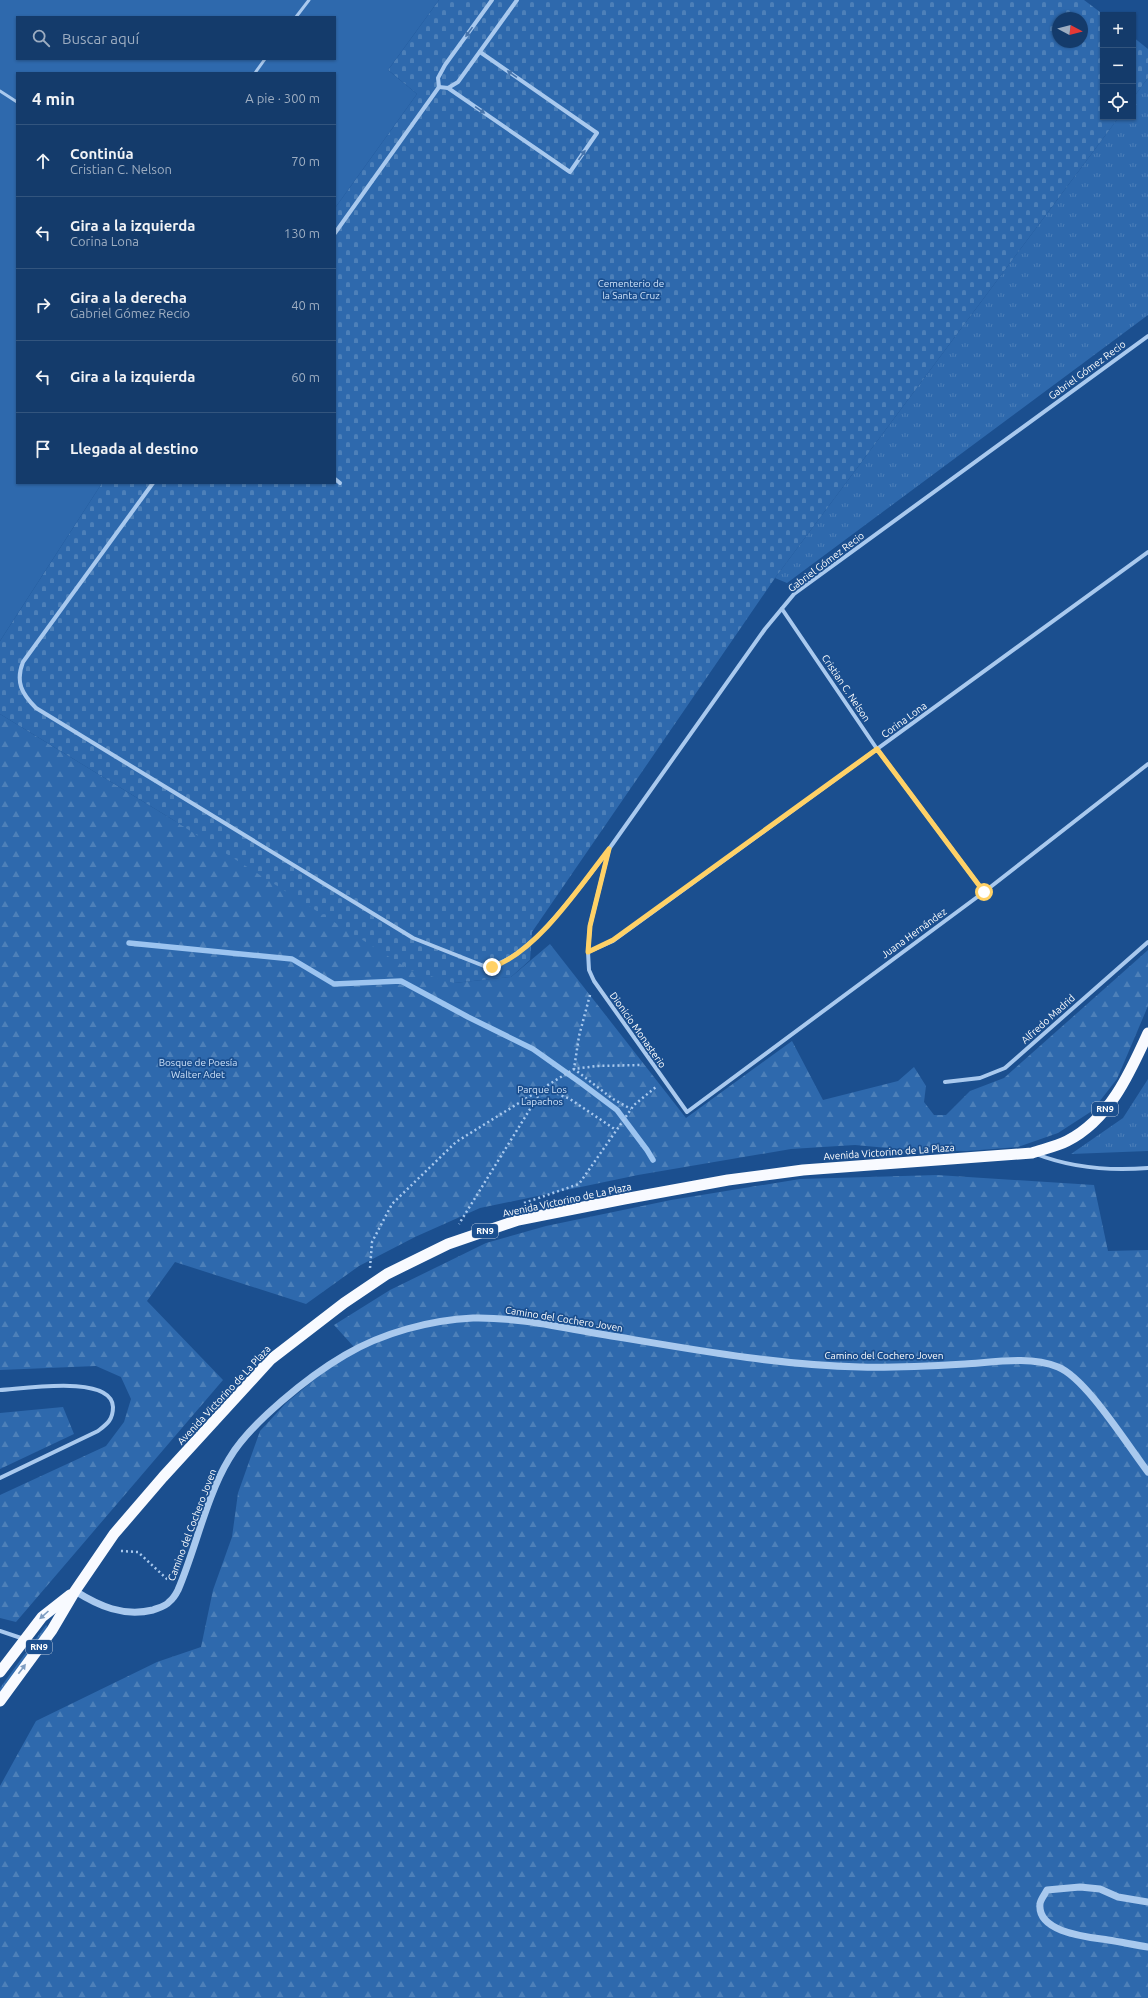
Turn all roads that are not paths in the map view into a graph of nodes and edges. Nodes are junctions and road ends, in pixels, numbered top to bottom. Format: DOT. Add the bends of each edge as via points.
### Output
graph roads {
  1 [pos="309,0"];
  2 [pos="492,0"];
  3 [pos="517,0"];
  4 [pos="297,16"];
  5 [pos="480,52"];
  6 [pos="264,60"];
  7 [pos="256,72"];
  8 [pos="439,87"];
  9 [pos="448,88"];
  10 [pos="0,91"];
  11 [pos="16,101"];
  12 [pos="336,232"];
  13 [pos="1148,336"];
  14 [pos="336,480"];
  15 [pos="340,483"];
  16 [pos="152,484"];
  17 [pos="1148,552"];
  18 [pos="782,609"];
  19 [pos="877,749"];
  20 [pos="1148,764"];
  21 [pos="609,849"];
  22 [pos="984,892"];
  23 [pos="1148,942"];
  24 [pos="588,952"];
  25 [pos="1148,1033"];
  26 [pos="945,1082"];
  27 [pos="687,1112"];
  28 [pos="1032,1153"];
  29 [pos="1148,1168"];
  30 [pos="0,1390"];
  31 [pos="1148,1472"];
  32 [pos="0,1478"];
  33 [pos="75,1591"];
  34 [pos="0,1632"];
  35 [pos="25,1639"];
  36 [pos="0,1672"];
  37 [pos="0,1701"];
  38 [pos="1148,1902"];
  39 [pos="1148,1947"];
  1 -- 4 [label="lane"];
  2 -- 8 [label="street, one-way" via="445,65 438,78"];
  3 -- 5 [label="street"];
  5 -- 9 [label="street" via="458,82"];
  9 -- 5 [label="street, one-way" via="570,172 597,133"];
  6 -- 7 [label="lane"];
  8 -- 9 [label="street"];
  8 -- 12 [label="street"];
  10 -- 11 [label="lane"];
  13 -- 18 [label="street, Gabriel Gómez Recio" via="805,585"];
  14 -- 15 [label="street"];
  16 -- 21 [label="street" via="23,662 19,673 21,687 27,699 36,708 413,938 484,966 492,967 502,963 526,946 554,918"];
  17 -- 19 [label="street, Corina Lona"];
  18 -- 19 [label="street, Cristian C. Nelson"];
  18 -- 21 [label="street, Gabriel Gómez Recio" via="765,629"];
  19 -- 22 [label="street, Cristian C. Nelson"];
  19 -- 24 [label="street, Corina Lona" via="613,940"];
  20 -- 22 [label="street, Juana Hernández"];
  21 -- 24 [label="street, Gabriel Gómez Recio" via="590,926"];
  22 -- 27 [label="street, Juana Hernández"];
  23 -- 26 [label="street, Alfredo Madrid" via="1005,1068 980,1078"];
  24 -- 27 [label="street, Dionicio Monasterio" via="589,970 594,981"];
  25 -- 28 [label="highway, Avenida Victorino de La Plaza / RN9" via="1127,1080 1096,1120 1067,1141"];
  28 -- 29 [label="street" via="1059,1163 1123,1170"];
  28 -- 33 [label="highway, Avenida Victorino de La Plaza / RN9" via="803,1170 721,1182 522,1220 448,1244 387,1274 314,1324 270,1360 114,1534"];
  30 -- 32 [label="street" via="82,1385 107,1394 113,1402 113,1411 111,1421 98,1431"];
  31 -- 33 [label="street, Camino del Cochero Joven" via="1088,1391 1072,1375 1058,1367 1036,1361 912,1367 805,1364 700,1350 511,1319 471,1318 426,1325 388,1335 346,1354 310,1379 258,1423 242,1440 219,1479 178,1590 169,1603 158,1609 140,1613 123,1613 100,1606"];
  33 -- 35 [label="highway, RN9, one-way" via="42,1617"];
  37 -- 33 [label="highway, RN9, one-way" via="52,1630"];
  34 -- 35 [label="street"];
  35 -- 36 [label="highway, RN9"];
  38 -- 39 [label="street" via="1118,1897 1100,1889 1080,1887 1047,1890 1040,1903 1041,1913 1058,1929"];
}
